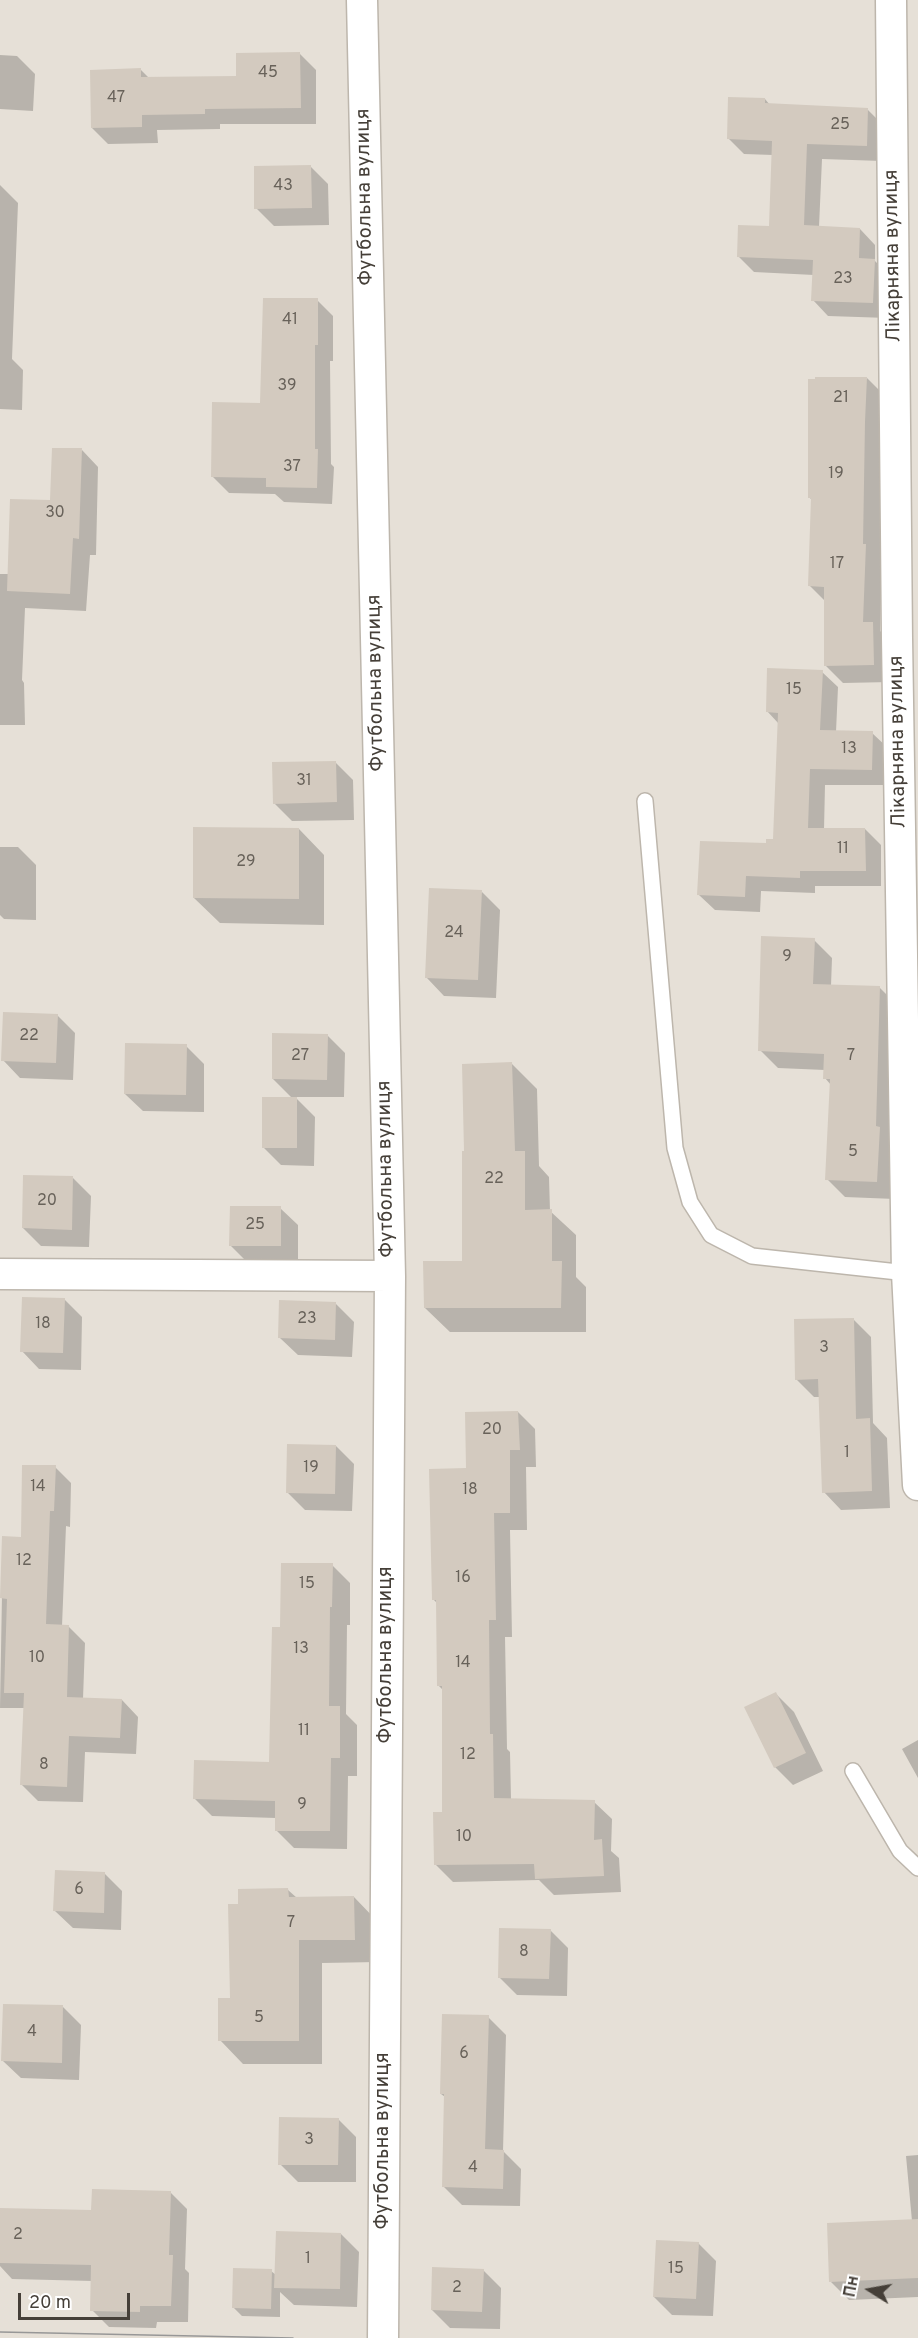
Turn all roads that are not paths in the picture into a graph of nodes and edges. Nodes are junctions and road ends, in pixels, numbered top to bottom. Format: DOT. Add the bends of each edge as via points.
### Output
graph roads {
  1 [pos="362,0"];
  2 [pos="891,0"];
  3 [pos="645,801"];
  4 [pos="907,1273"];
  5 [pos="0,1274"];
  6 [pos="390,1276"];
  7 [pos="918,1485"];
  8 [pos="853,1771"];
  9 [pos="918,1868"];
  10 [pos="383,2338"];
  1 -- 6 [label="street, Футбольна вулиця"];
  2 -- 4 [label="street, Лікарняна вулиця"];
  3 -- 4 [label="lane" via="675,1148 690,1202 711,1235 752,1256"];
  4 -- 7 [label="street, Лікарняна вулиця"];
  5 -- 6 [label="street"];
  6 -- 10 [label="street, Футбольна вулиця"];
  8 -- 9 [label="lane" via="900,1851"];
}
